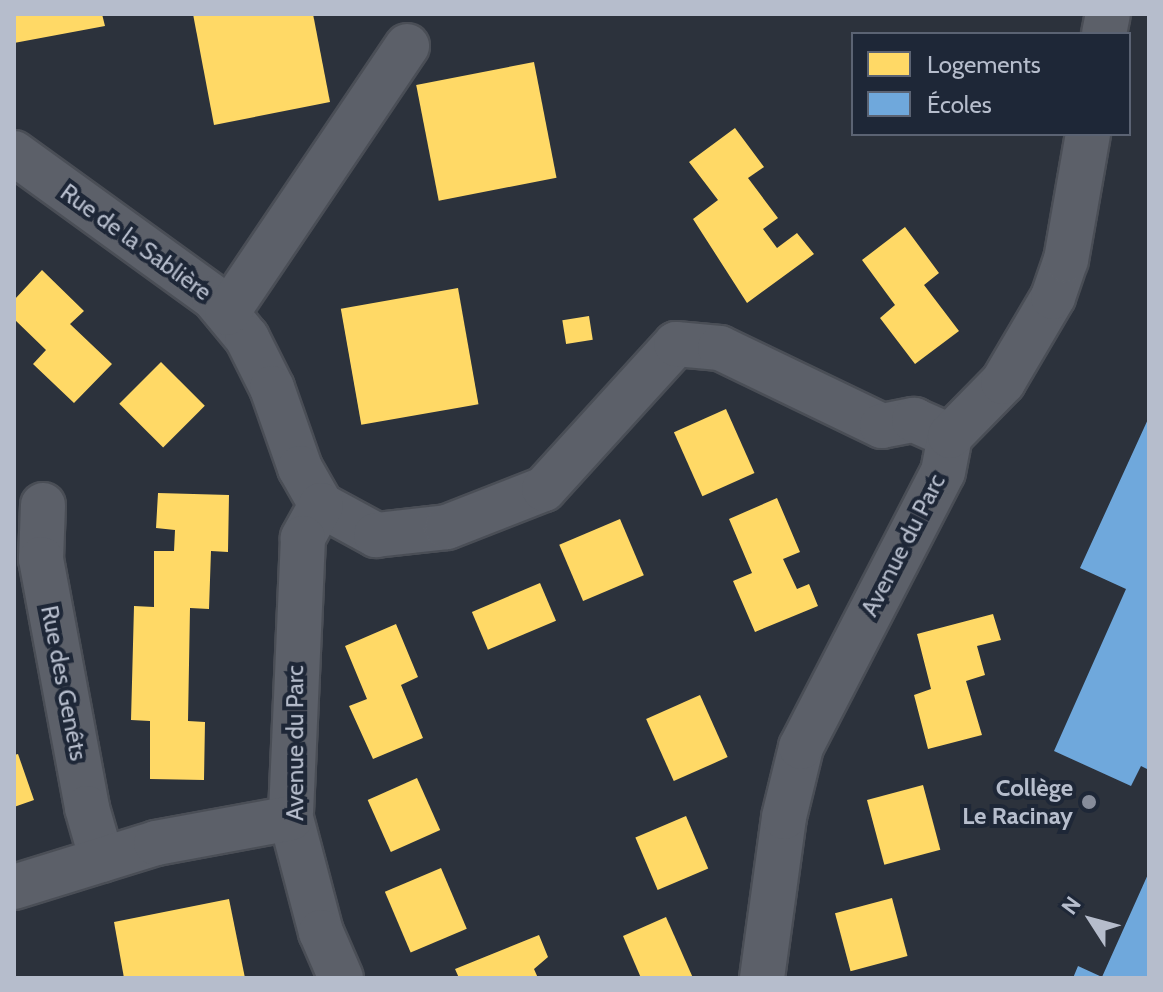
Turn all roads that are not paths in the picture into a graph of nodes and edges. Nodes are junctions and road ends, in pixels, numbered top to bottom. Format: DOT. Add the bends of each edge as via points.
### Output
graph roads {
  1 [pos="407,46"];
  2 [pos="1088,136"];
  3 [pos="14,153"];
  4 [pos="227,313"];
  5 [pos="950,436"];
  6 [pos="43,505"];
  7 [pos="321,505"];
  8 [pos="291,818"];
  9 [pos="102,860"];
  10 [pos="14,887"];
  11 [pos="341,978"];
  12 [pos="762,978"];
  1 -- 4 [label="street"];
  2 -- 5 [label="street" via="1066,260 1053,297 1003,382"];
  3 -- 4 [label="street, Rue de la Sablière" via="214,298"];
  4 -- 7 [label="street, Rue de la Sablière" via="247,338 300,468"];
  5 -- 7 [label="street" via="914,420 882,426 720,348 676,344 577,458 544,489 499,511 447,527 376,535"];
  5 -- 12 [label="street, Avenue du Parc" via="943,472 801,747 784,817"];
  6 -- 9 [label="street, Rue des Genêts" via="41,559 87,808"];
  7 -- 8 [label="street, Avenue du Parc" via="303,538"];
  8 -- 9 [label="street" via="156,843"];
  8 -- 11 [label="street, Avenue du Parc" via="321,932"];
  9 -- 10 [label="street"];
}
